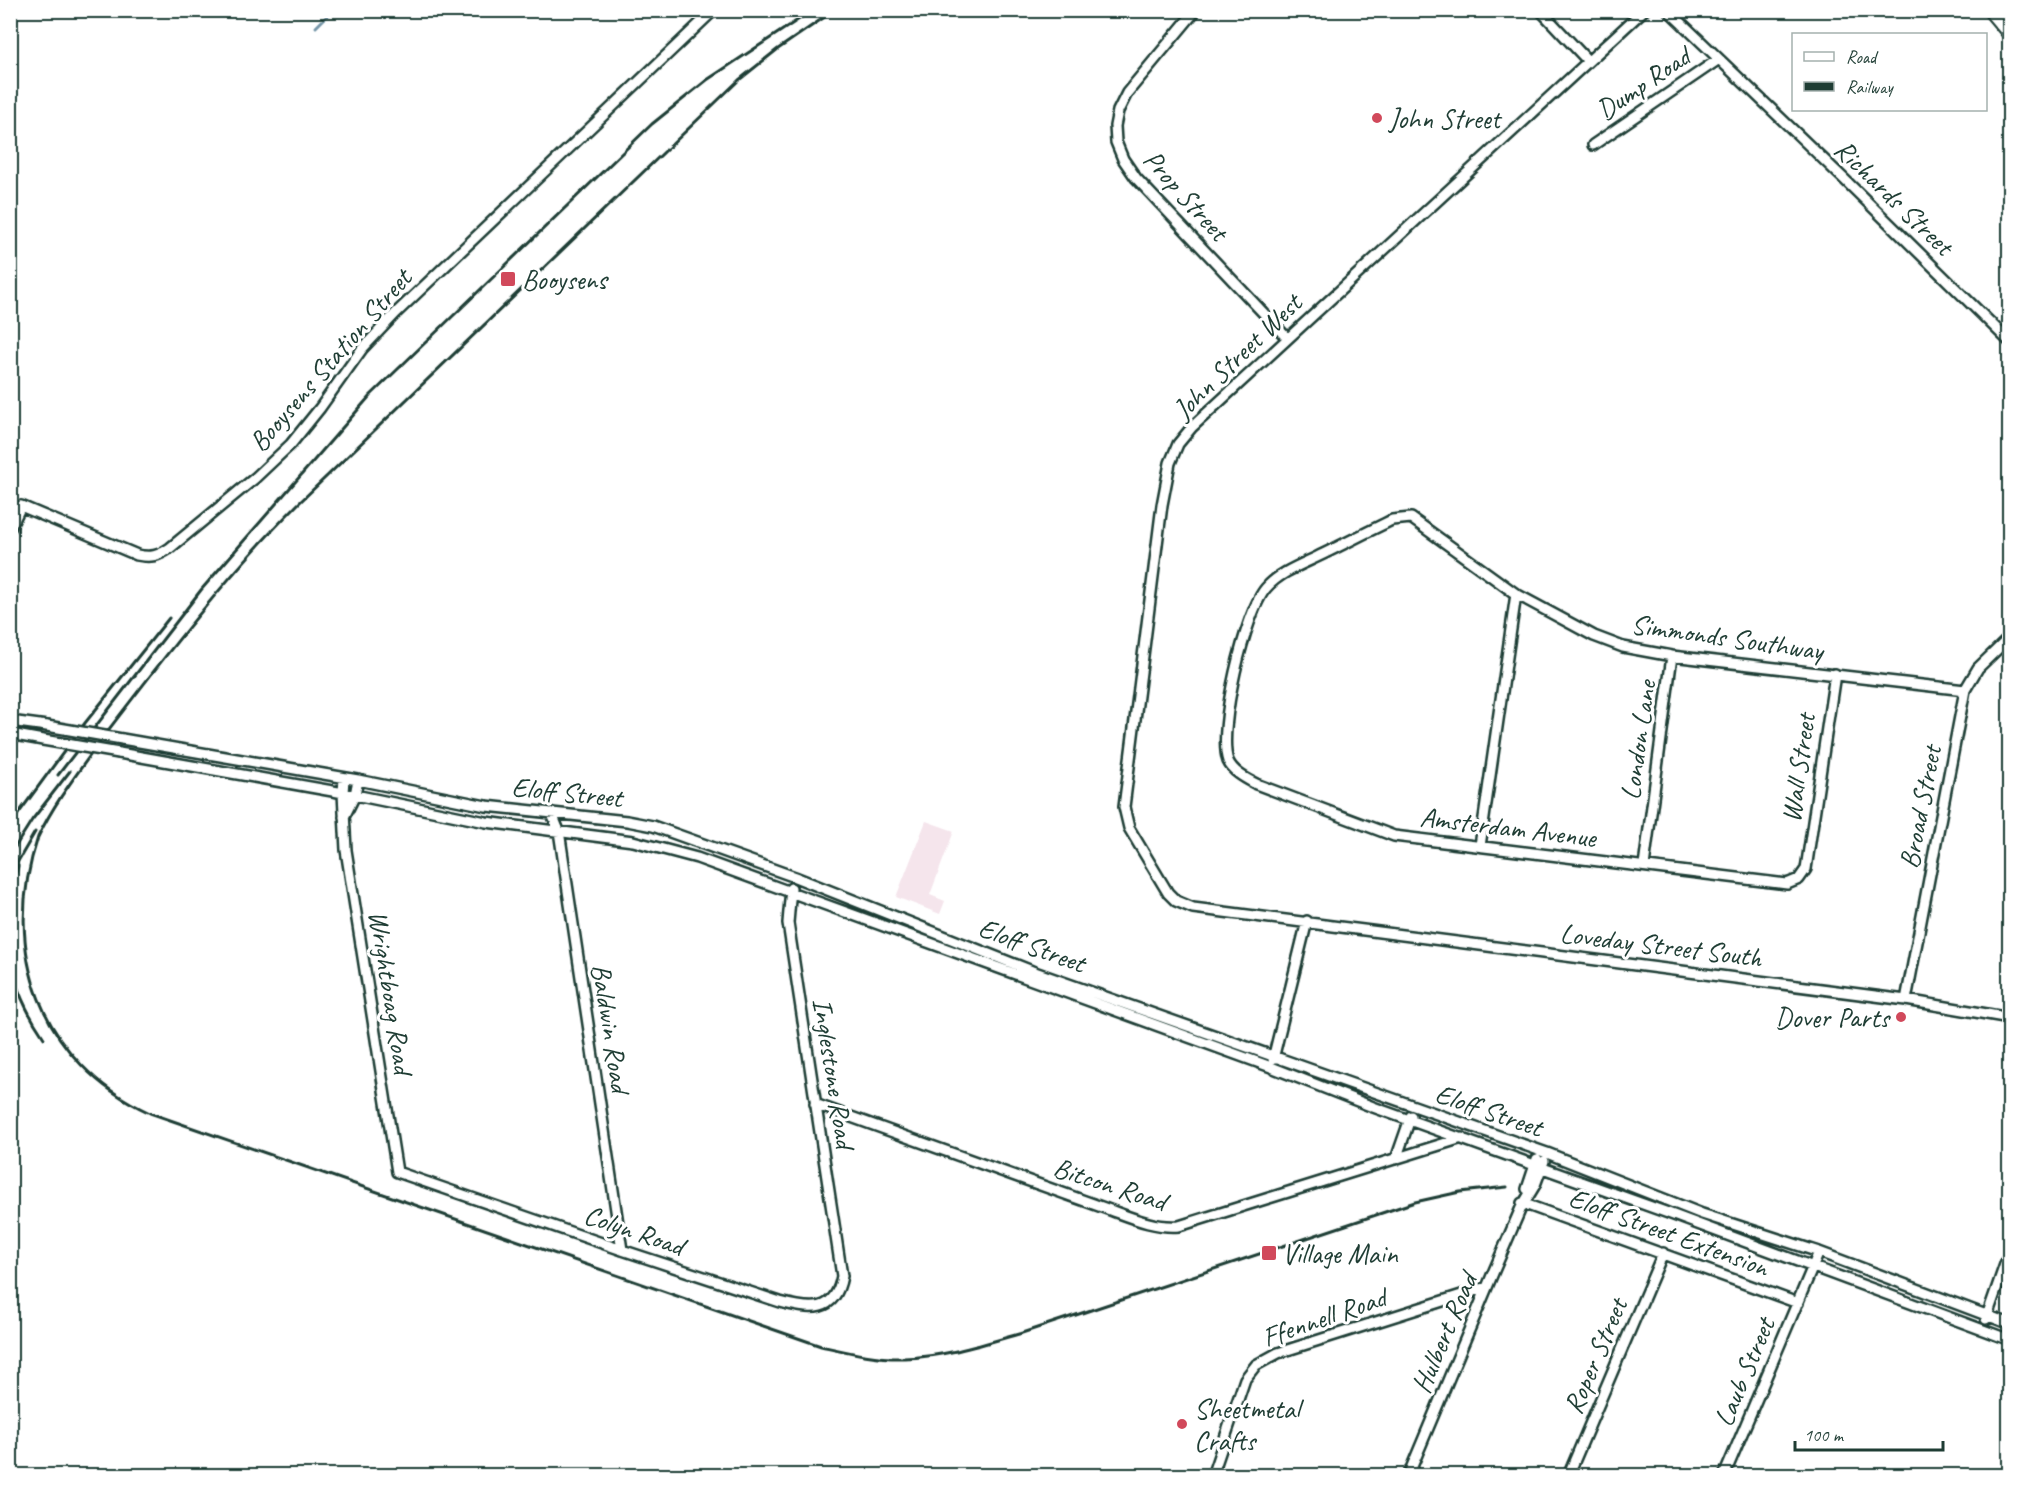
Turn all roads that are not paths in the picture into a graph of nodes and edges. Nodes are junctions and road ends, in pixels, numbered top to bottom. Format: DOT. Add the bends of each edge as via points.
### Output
graph roads {
  1 [pos="714,10"];
  2 [pos="1196,10"];
  3 [pos="1540,10"];
  4 [pos="1644,10"];
  5 [pos="1668,10"];
  6 [pos="1989,10"];
  7 [pos="2010,36"];
  8 [pos="1719,59"];
  9 [pos="1588,61"];
  10 [pos="1593,145"];
  11 [pos="1287,338"];
  12 [pos="2010,342"];
  13 [pos="10,528"];
  14 [pos="1516,594"];
  15 [pos="2010,637"];
  16 [pos="1672,656"];
  17 [pos="1835,674"];
  18 [pos="1965,690"];
  19 [pos="10,721"];
  20 [pos="10,734"];
  21 [pos="1225,748"];
  22 [pos="193,752"];
  23 [pos="190,766"];
  24 [pos="344,778"];
  25 [pos="358,780"];
  26 [pos="343,793"];
  27 [pos="355,795"];
  28 [pos="445,797"];
  29 [pos="443,813"];
  30 [pos="552,814"];
  31 [pos="343,819"];
  32 [pos="559,831"];
  33 [pos="1480,846"];
  34 [pos="1644,866"];
  35 [pos="1806,869"];
  36 [pos="795,877"];
  37 [pos="790,891"];
  38 [pos="1307,921"];
  39 [pos="938,934"];
  40 [pos="934,945"];
  41 [pos="1055,978"];
  42 [pos="1051,988"];
  43 [pos="1906,1000"];
  44 [pos="2010,1018"];
  45 [pos="1274,1056"];
  46 [pos="1271,1067"];
  47 [pos="815,1104"];
  48 [pos="1414,1108"];
  49 [pos="1410,1120"];
  50 [pos="1462,1138"];
  51 [pos="1543,1152"];
  52 [pos="1396,1159"];
  53 [pos="1539,1166"];
  54 [pos="397,1172"];
  55 [pos="1672,1202"];
  56 [pos="1523,1205"];
  57 [pos="1668,1213"];
  58 [pos="622,1250"];
  59 [pos="2010,1250"];
  60 [pos="1819,1252"];
  61 [pos="1663,1253"];
  62 [pos="1813,1266"];
  63 [pos="842,1276"];
  64 [pos="1487,1287"];
  65 [pos="1798,1303"];
  66 [pos="1987,1316"];
  67 [pos="2010,1324"];
  68 [pos="1982,1330"];
  69 [pos="2010,1340"];
  70 [pos="1212,1476"];
  71 [pos="1408,1476"];
  72 [pos="1568,1476"];
  73 [pos="1724,1476"];
  1 -- 13 [label="street, Booysens Station Street" via="396,313 362,349 279,456 170,548 160,555 137,555 21,506"];
  2 -- 11 [label="street, Prop Street" via="1127,93 1118,111 1116,142 1136,178"];
  3 -- 9 [label="street"];
  4 -- 9 [label="street, John Street West"];
  5 -- 8 [label="street, Richards Street"];
  6 -- 7 [label="main road"];
  8 -- 10 [label="street, Dump Road"];
  8 -- 12 [label="street, Richards Street"];
  9 -- 11 [label="street, John Street West"];
  11 -- 38 [label="street, John Street West" via="1192,427 1178,444 1170,463 1124,807 1129,828 1168,892 1184,905"];
  14 -- 16 [label="street, Simmonds Southway" via="1609,643"];
  14 -- 21 [label="street, Simmonds Southway" via="1411,518 1392,520 1277,578 1266,589 1253,614 1236,663"];
  14 -- 33 [label="street"];
  15 -- 18 [label="street, Broad Street" via="1978,668"];
  16 -- 17 [label="street, Simmonds Southway"];
  16 -- 34 [label="street, London Lane"];
  17 -- 18 [label="street, Simmonds Southway"];
  17 -- 35 [label="street, Wall Street"];
  18 -- 43 [label="street, Broad Street"];
  19 -- 22 [label="street, Eloff Street, bridge"];
  20 -- 23 [label="street, Eloff Street, bridge"];
  21 -- 33 [label="street, Amsterdam Avenue" via="1232,768 1256,784 1394,836"];
  22 -- 23 [label="street"];
  22 -- 24 [label="street, Eloff Street"];
  23 -- 26 [label="street, Eloff Street"];
  24 -- 25 [label="street, Eloff Street"];
  24 -- 26 [label="street, Wrightboag Road"];
  25 -- 27 [label="street"];
  25 -- 28 [label="street, Eloff Street"];
  26 -- 27 [label="street, Eloff Street"];
  26 -- 31 [label="street, Wrightboag Road"];
  27 -- 29 [label="street, Eloff Street"];
  27 -- 31 [label="street"];
  28 -- 29 [label="street"];
  28 -- 30 [label="street, Eloff Street"];
  29 -- 32 [label="street, Eloff Street"];
  30 -- 32 [label="street, Baldwin Road"];
  30 -- 36 [label="street, Eloff Street" via="653,826"];
  31 -- 54 [label="street, Wrightboag Road"];
  32 -- 37 [label="street, Eloff Street" via="658,847"];
  32 -- 58 [label="street, Baldwin Road"];
  33 -- 34 [label="street, Amsterdam Avenue"];
  34 -- 35 [label="street, Amsterdam Avenue" via="1782,884 1799,879"];
  36 -- 37 [label="street, Inglestone Road"];
  36 -- 39 [label="street, Eloff Street"];
  37 -- 40 [label="street, Eloff Street"];
  37 -- 47 [label="street, Inglestone Road" via="788,922"];
  38 -- 43 [label="street, Loveday Street South"];
  38 -- 45 [label="street"];
  39 -- 40 [label="street"];
  39 -- 41 [label="street, Eloff Street"];
  40 -- 42 [label="street, Eloff Street"];
  41 -- 42 [label="street"];
  41 -- 45 [label="street, Eloff Street"];
  42 -- 46 [label="street, Eloff Street"];
  43 -- 44 [label="street, Loveday Street South"];
  45 -- 46 [label="street"];
  45 -- 48 [label="street, Eloff Street"];
  46 -- 49 [label="street, Eloff Street"];
  47 -- 52 [label="street, Bitcon Road" via="1110,1210 1168,1227"];
  47 -- 63 [label="street, Inglestone Road"];
  48 -- 49 [label="street"];
  48 -- 51 [label="street, Eloff Street"];
  49 -- 50 [label="street, Eloff Street"];
  49 -- 52 [label="street"];
  50 -- 52 [label="street, Bitcon Road"];
  50 -- 53 [label="street, Eloff Street"];
  51 -- 53 [label="street, Hulbert Road"];
  51 -- 55 [label="street, Eloff Street"];
  53 -- 56 [label="street, Hulbert Road"];
  53 -- 57 [label="street, Eloff Street"];
  54 -- 58 [label="street, Colyn Road"];
  55 -- 57 [label="street"];
  55 -- 60 [label="street, Eloff Street"];
  56 -- 61 [label="street, Eloff Street Extension"];
  56 -- 64 [label="street, Hulbert Road"];
  57 -- 62 [label="street, Eloff Street"];
  58 -- 63 [label="street, Colyn Road" via="801,1307 827,1304 840,1288"];
  59 -- 66 [label="street"];
  60 -- 62 [label="street, Laub Street"];
  60 -- 66 [label="street, Eloff Street"];
  61 -- 65 [label="street, Eloff Street Extension"];
  61 -- 72 [label="street, Roper Street"];
  62 -- 65 [label="street, Laub Street"];
  62 -- 68 [label="street, Eloff Street"];
  64 -- 70 [label="street, Ffennell Road" via="1278,1353 1256,1365 1245,1379"];
  64 -- 71 [label="street, Hulbert Road"];
  65 -- 73 [label="street, Laub Street"];
  66 -- 67 [label="street, Eloff Street"];
  66 -- 68 [label="street"];
  68 -- 69 [label="street, Eloff Street"];
}
